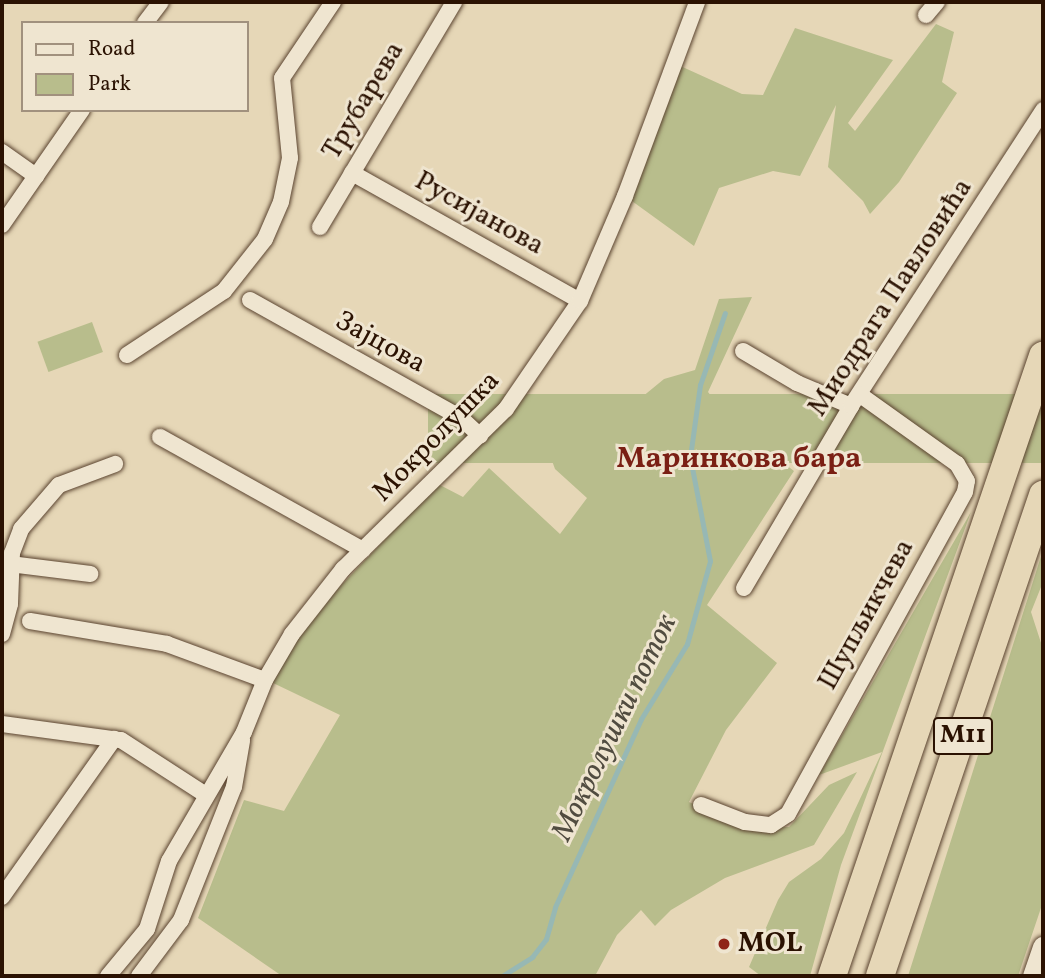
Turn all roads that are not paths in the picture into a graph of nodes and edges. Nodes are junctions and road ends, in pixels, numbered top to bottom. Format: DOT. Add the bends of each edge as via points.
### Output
graph roads {
  1 [pos="161,2"];
  2 [pos="333,2"];
  3 [pos="454,2"];
  4 [pos="697,2"];
  5 [pos="937,2"];
  6 [pos="926,15"];
  7 [pos="147,21"];
  8 [pos="1043,110"];
  9 [pos="81,112"];
  10 [pos="2,152"];
  11 [pos="352,173"];
  12 [pos="36,176"];
  13 [pos="2,225"];
  14 [pos="320,227"];
  15 [pos="250,300"];
  16 [pos="580,301"];
  17 [pos="743,351"];
  18 [pos="127,355"];
  19 [pos="1043,356"];
  20 [pos="855,400"];
  21 [pos="480,436"];
  22 [pos="160,437"];
  23 [pos="115,464"];
  24 [pos="1043,495"];
  25 [pos="363,550"];
  26 [pos="10,564"];
  27 [pos="90,574"];
  28 [pos="744,589"];
  29 [pos="30,621"];
  30 [pos="2,634"];
  31 [pos="265,680"];
  32 [pos="2,724"];
  33 [pos="244,732"];
  34 [pos="114,739"];
  35 [pos="206,794"];
  36 [pos="701,805"];
  37 [pos="2,897"];
  38 [pos="1043,947"];
  39 [pos="108,976"];
  40 [pos="139,976"];
  41 [pos="832,976"];
  42 [pos="880,976"];
  43 [pos="1033,976"];
  1 -- 7 [label="street"];
  2 -- 18 [label="street" via="282,78 290,158 281,202 265,239 224,290"];
  3 -- 11 [label="street, Трубарева"];
  4 -- 16 [label="street, Мокролушка" via="625,196"];
  5 -- 6 [label="street"];
  8 -- 20 [label="street, Миодрага Павловића"];
  9 -- 12 [label="street"];
  10 -- 12 [label="street"];
  11 -- 14 [label="street, Трубарева"];
  11 -- 16 [label="street, Русијанова"];
  12 -- 13 [label="street"];
  15 -- 21 [label="street, Зајцова" via="467,421"];
  16 -- 21 [label="street, Мокролушка" via="506,409"];
  17 -- 20 [label="street, Шупљикчева" via="790,379"];
  19 -- 41 [label="highway, M11"];
  20 -- 28 [label="street, Миодрага Павловића"];
  20 -- 36 [label="street, Шупљикчева" via="957,464 967,481 965,492 788,814 771,825 745,822"];
  21 -- 25 [label="street, Мокролушка" via="430,479"];
  22 -- 25 [label="street"];
  23 -- 26 [label="street" via="75,476 45,498 21,529"];
  24 -- 42 [label="highway, M11"];
  25 -- 31 [label="street, Мокролушка" via="310,608"];
  26 -- 27 [label="street"];
  26 -- 30 [label="street" via="10,604"];
  29 -- 31 [label="street" via="167,644"];
  31 -- 33 [label="street, Мокролушка"];
  32 -- 34 [label="street"];
  33 -- 35 [label="street, Мокролушка"];
  33 -- 40 [label="street, Мокролушка" via="234,787 181,920"];
  34 -- 35 [label="street" via="148,754"];
  34 -- 37 [label="street"];
  35 -- 39 [label="street, Мокролушка" via="169,861 147,929"];
  38 -- 43 [label="street"];
}
